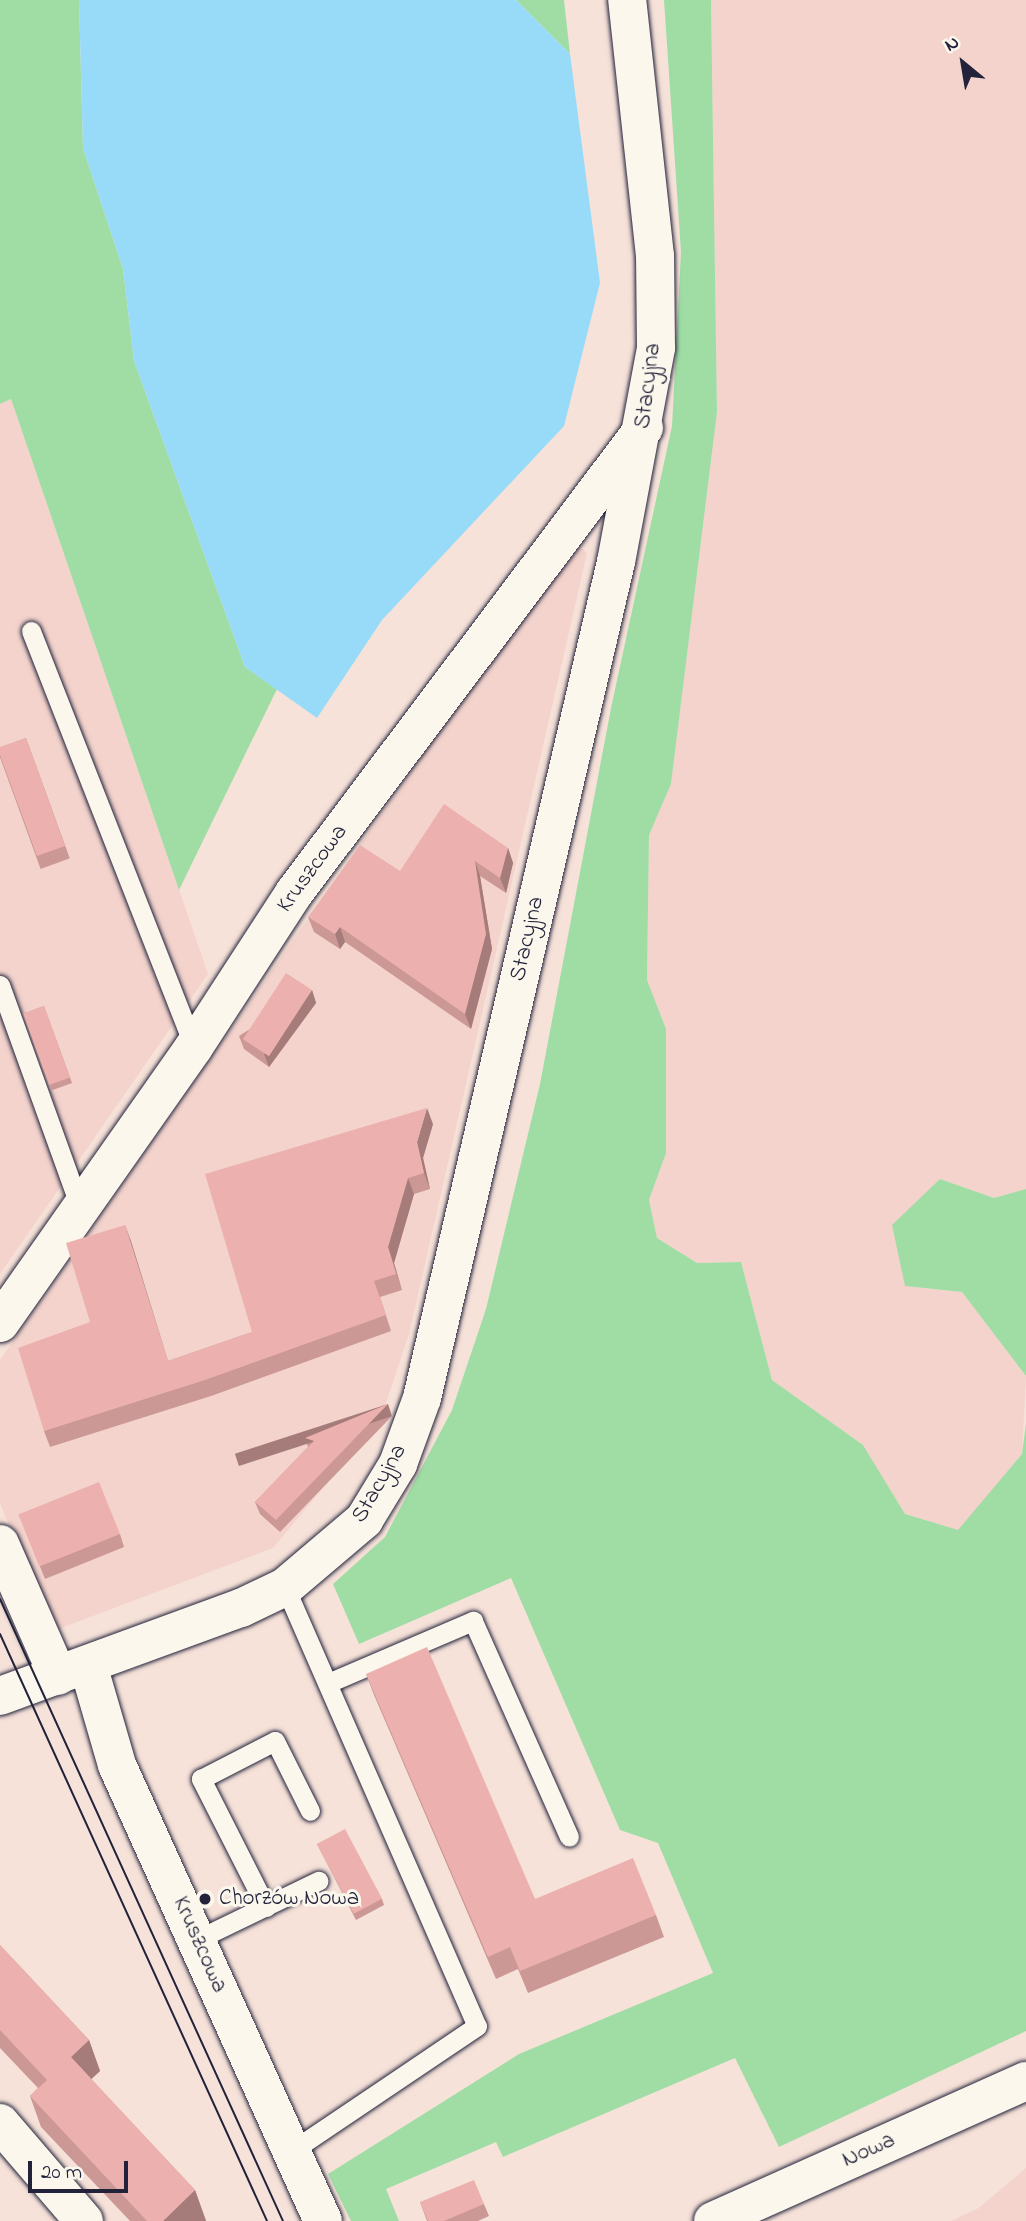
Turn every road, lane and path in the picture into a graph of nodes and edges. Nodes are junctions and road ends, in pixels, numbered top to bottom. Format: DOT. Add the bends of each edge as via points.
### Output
graph roads {
  1 [pos="627,0"];
  2 [pos="644,428"];
  3 [pos="31,631"];
  4 [pos="0,985"];
  5 [pos="194,1047"];
  6 [pos="80,1207"];
  7 [pos="0,1323"];
  8 [pos="0,1544"];
  9 [pos="285,1587"];
  10 [pos="73,1670"];
  11 [pos="328,1683"];
  12 [pos="0,1696"];
  13 [pos="310,1811"];
  14 [pos="569,1837"];
  15 [pos="318,1881"];
  16 [pos="266,1907"];
  17 [pos="196,1940"];
  18 [pos="1026,2081"];
  19 [pos="0,2123"];
  20 [pos="292,2151"];
  21 [pos="84,2221"];
  22 [pos="323,2221"];
  23 [pos="713,2221"];
  1 -- 2 [label="street, Stacyjna" via="654,256 656,348"];
  2 -- 5 [label="street, Kruszcowa" via="294,893"];
  2 -- 9 [label="street, Stacyjna" via="422,1398 398,1464 363,1520"];
  3 -- 5 [label="lane"];
  4 -- 6 [label="lane"];
  5 -- 6 [label="street, Kruszcowa"];
  6 -- 7 [label="street, Kruszcowa"];
  8 -- 10 [label="street, Kruszcowa"];
  9 -- 10 [label="street, Stacyjna" via="241,1608"];
  9 -- 11 [label="lane"];
  10 -- 12 [label="street, Stacyjna"];
  10 -- 17 [label="street, Kruszcowa"];
  11 -- 14 [label="lane" via="473,1621"];
  11 -- 20 [label="lane" via="477,2026"];
  13 -- 16 [label="lane" via="275,1741 201,1779"];
  15 -- 16 [label="lane"];
  16 -- 17 [label="lane"];
  17 -- 20 [label="street, Kruszcowa"];
  18 -- 23 [label="street, Nowa"];
  19 -- 21 [label="street"];
  20 -- 22 [label="street, Kruszcowa"];
}
